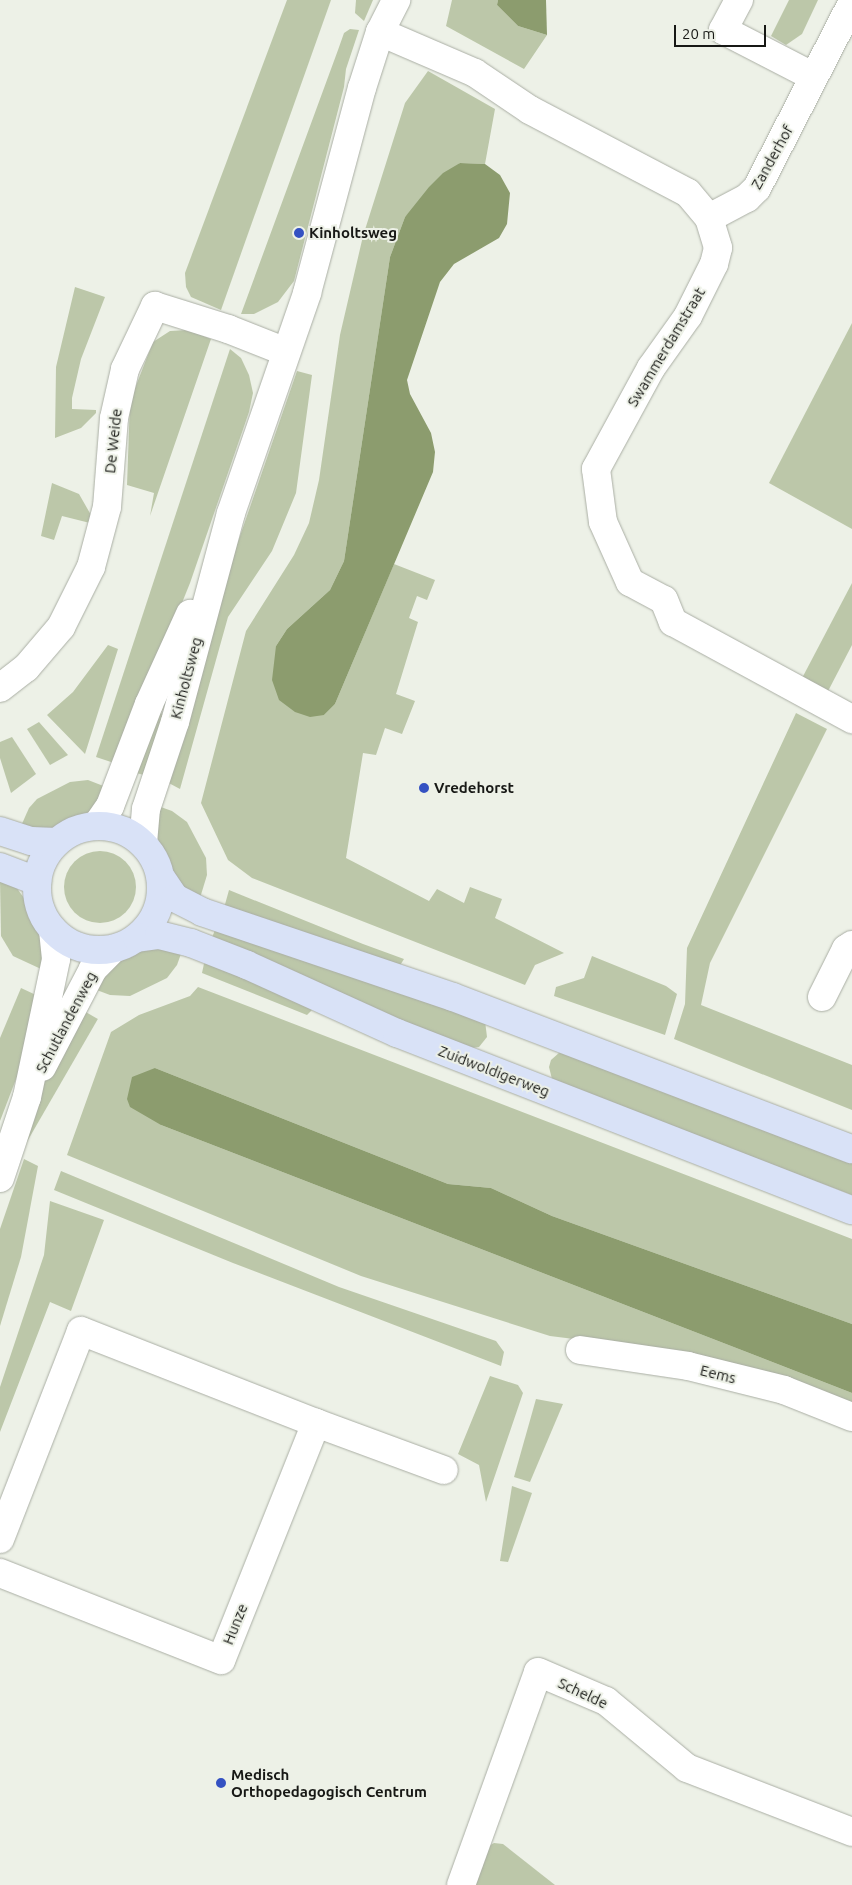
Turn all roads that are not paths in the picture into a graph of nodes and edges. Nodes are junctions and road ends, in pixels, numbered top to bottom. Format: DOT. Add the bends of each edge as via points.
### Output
graph roads {
  1 [pos="396,0"];
  2 [pos="739,0"];
  3 [pos="852,3"];
  4 [pos="380,32"];
  5 [pos="814,77"];
  6 [pos="709,218"];
  7 [pos="286,352"];
  8 [pos="232,513"];
  9 [pos="0,688"];
  10 [pos="852,719"];
  11 [pos="96,826"];
  12 [pos="0,831"];
  13 [pos="57,842"];
  14 [pos="143,844"];
  15 [pos="0,867"];
  16 [pos="162,879"];
  17 [pos="37,881"];
  18 [pos="53,930"];
  19 [pos="137,938"];
  20 [pos="852,945"];
  21 [pos="112,950"];
  22 [pos="822,997"];
  23 [pos="27,1098"];
  24 [pos="852,1149"];
  25 [pos="0,1178"];
  26 [pos="852,1210"];
  27 [pos="580,1350"];
  28 [pos="852,1416"];
  29 [pos="316,1423"];
  30 [pos="444,1470"];
  31 [pos="0,1539"];
  32 [pos="0,1573"];
  33 [pos="852,1832"];
  34 [pos="461,1885"];
  1 -- 4 [label="street, Kinholtsweg"];
  2 -- 5 [label="street" via="723,30"];
  3 -- 5 [label="street, Zanderhof"];
  4 -- 6 [label="street, Swammerdamstraat" via="475,73 530,110 688,193"];
  4 -- 7 [label="street, Kinholtsweg" via="306,293"];
  5 -- 6 [label="street, Zanderhof" via="757,188 747,198"];
  6 -- 10 [label="street, Swammerdamstraat" via="718,248 714,264 688,316 651,368 596,469 604,522 630,582 664,600 673,622"];
  7 -- 8 [label="street, Kinholtsweg"];
  7 -- 9 [label="street, De Weide" via="155,306 125,368 114,418 107,507 91,567 61,627 26,668"];
  8 -- 11 [label="street, Kinholtsweg" via="149,704 110,806"];
  8 -- 14 [label="street, Kinholtsweg" via="175,722 146,809"];
  11 -- 13 [label="main road" via="82,828"];
  11 -- 14 [label="main road" via="129,833"];
  12 -- 13 [label="main road" via="31,842"];
  13 -- 17 [label="main road" via="43,860"];
  14 -- 16 [label="main road" via="156,860"];
  15 -- 17 [label="main road"];
  16 -- 19 [label="main road" via="161,902 152,922"];
  16 -- 24 [label="main road" via="175,898 202,912 453,997"];
  17 -- 18 [label="main road" via="38,899"];
  18 -- 21 [label="main road" via="80,948"];
  18 -- 23 [label="street, Schutlandenweg" via="56,959"];
  19 -- 21 [label="main road"];
  19 -- 26 [label="main road, Zuidwoldigerweg" via="159,936 191,943 246,964 396,1033"];
  20 -- 22 [label="street" via="846,949"];
  21 -- 23 [label="street, Schutlandenweg" via="93,969"];
  23 -- 25 [label="street, Schutlandenweg"];
  27 -- 28 [label="street, Eems" via="688,1366 784,1390"];
  29 -- 30 [label="street"];
  29 -- 31 [label="street" via="82,1331"];
  29 -- 32 [label="street, Hunze" via="221,1660"];
  33 -- 34 [label="street, Schelde" via="687,1768 606,1702 538,1672"];
}
